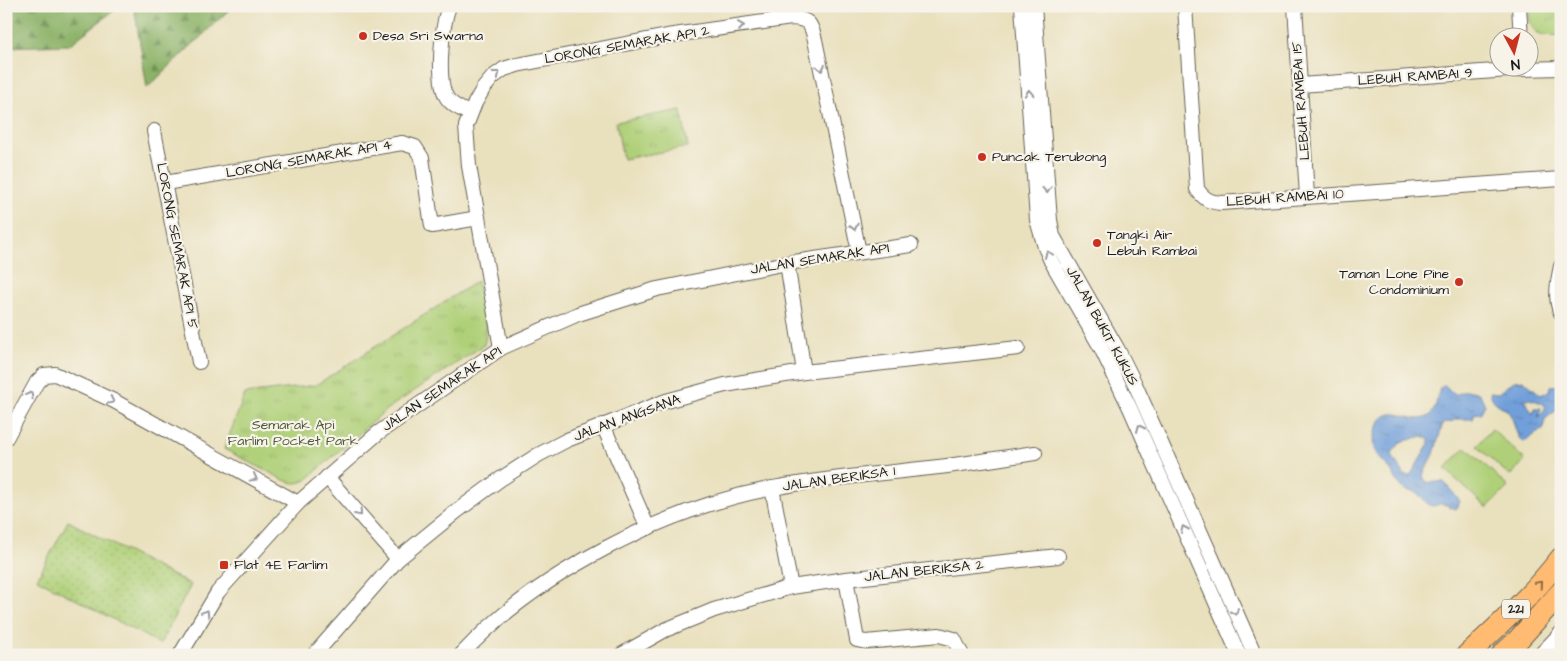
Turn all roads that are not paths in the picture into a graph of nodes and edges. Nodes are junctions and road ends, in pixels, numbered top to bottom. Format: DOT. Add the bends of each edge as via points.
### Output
graph roads {
  1 [pos="449,6"];
  2 [pos="1022,6"];
  3 [pos="1034,6"];
  4 [pos="1185,6"];
  5 [pos="1295,6"];
  6 [pos="1519,6"];
  7 [pos="1520,28"];
  8 [pos="1030,37"];
  9 [pos="1540,68"];
  10 [pos="1561,68"];
  11 [pos="1490,71"];
  12 [pos="1300,85"];
  13 [pos="470,114"];
  14 [pos="154,131"];
  15 [pos="1561,179"];
  16 [pos="164,184"];
  17 [pos="1308,196"];
  18 [pos="478,218"];
  19 [pos="911,245"];
  20 [pos="859,252"];
  21 [pos="787,263"];
  22 [pos="1561,266"];
  23 [pos="1561,313"];
  24 [pos="501,348"];
  25 [pos="1018,348"];
  26 [pos="199,362"];
  27 [pos="804,372"];
  28 [pos="603,425"];
  29 [pos="6,438"];
  30 [pos="1035,453"];
  31 [pos="326,476"];
  32 [pos="772,488"];
  33 [pos="298,503"];
  34 [pos="648,528"];
  35 [pos="1058,556"];
  36 [pos="1561,558"];
  37 [pos="398,559"];
  38 [pos="846,579"];
  39 [pos="791,588"];
  40 [pos="1561,592"];
  41 [pos="1561,633"];
  42 [pos="180,655"];
  43 [pos="314,655"];
  44 [pos="461,655"];
  45 [pos="621,655"];
  46 [pos="962,655"];
  47 [pos="1239,655"];
  48 [pos="1255,655"];
  49 [pos="1467,655"];
  50 [pos="1502,655"];
  51 [pos="1540,655"];
  1 -- 13 [label="street" via="443,32 442,82 448,99"];
  2 -- 8 [label="street, JALAN BUKIT KUKUS"];
  3 -- 8 [label="street, JALAN BUKIT KUKUS"];
  4 -- 17 [label="street, LEBUH RAMBAI 10" via="1197,189 1210,202 1221,203"];
  5 -- 12 [label="street, LEBUH RAMBAI 15"];
  6 -- 7 [label="street"];
  47 -- 8 [label="street, JALAN BUKIT KUKUS, one-way" via="1126,400 1045,247 1037,220"];
  8 -- 48 [label="street, JALAN BUKIT KUKUS, one-way" via="1053,236 1135,384"];
  9 -- 10 [label="street, LEBUH RAMBAI 9"];
  11 -- 12 [label="street, LEBUH RAMBAI 9"];
  12 -- 17 [label="street, LEBUH RAMBAI 15"];
  13 -- 18 [label="street, LORONG SEMARAK API 2" via="466,140"];
  13 -- 20 [label="street, LORONG SEMARAK API 2, one-way" via="493,77 516,65 667,36 791,18 808,21 816,40"];
  14 -- 16 [label="street, LORONG SEMARAK API 5"];
  15 -- 17 [label="street, LEBUH RAMBAI 10"];
  16 -- 18 [label="street, LORONG SEMARAK API 4" via="402,143 415,147 422,158 432,226"];
  16 -- 26 [label="street, LORONG SEMARAK API 5"];
  18 -- 24 [label="street, LORONG SEMARAK API 2"];
  19 -- 20 [label="street, JALAN SEMARAK API"];
  20 -- 21 [label="street, JALAN SEMARAK API"];
  21 -- 24 [label="street, JALAN SEMARAK API" via="657,289 578,314"];
  21 -- 27 [label="street"];
  22 -- 23 [label="street" via="1557,296"];
  24 -- 31 [label="street, JALAN SEMARAK API" via="378,433"];
  25 -- 27 [label="street, JALAN ANGSANA"];
  27 -- 28 [label="street, JALAN ANGSANA" via="725,385 666,401"];
  28 -- 34 [label="street"];
  28 -- 37 [label="street, JALAN ANGSANA" via="538,455 457,511"];
  29 -- 33 [label="street, one-way" via="37,382 44,375 55,374 114,402"];
  30 -- 32 [label="street, JALAN BERIKSA 1"];
  31 -- 33 [label="street, JALAN SEMARAK API"];
  31 -- 37 [label="street, one-way"];
  32 -- 34 [label="street, JALAN BERIKSA 1" via="714,503"];
  32 -- 39 [label="street"];
  42 -- 33 [label="street, JALAN SEMARAK API, one-way" via="218,592"];
  34 -- 44 [label="street, JALAN BERIKSA 1" via="570,567 521,602"];
  35 -- 38 [label="street, JALAN BERIKSA 2"];
  49 -- 36 [label="main road, 221, one-way" via="1534,590"];
  37 -- 43 [label="street, JALAN ANGSANA"];
  38 -- 39 [label="street, JALAN BERIKSA 2"];
  38 -- 46 [label="street" via="857,640 948,636 954,639"];
  39 -- 45 [label="street, JALAN BERIKSA 2" via="714,610 665,630"];
  40 -- 50 [label="main road, 221"];
  41 -- 51 [label="street"];
}
